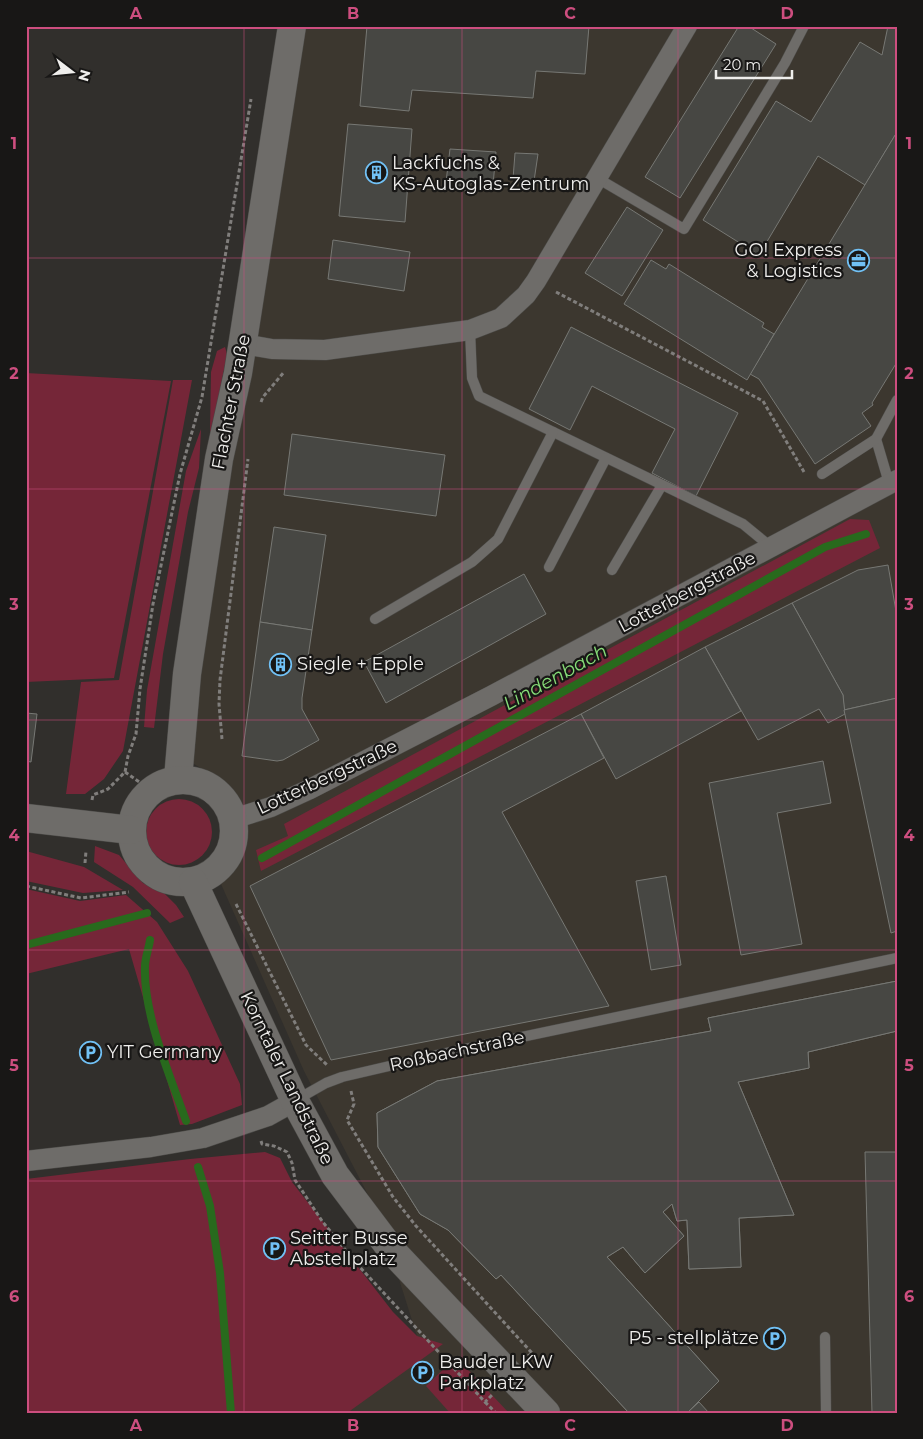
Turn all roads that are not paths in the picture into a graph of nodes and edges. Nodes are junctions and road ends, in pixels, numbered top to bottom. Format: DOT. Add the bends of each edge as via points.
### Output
graph roads {
  1 [pos="292,26"];
  2 [pos="687,26"];
  3 [pos="804,26"];
  4 [pos="597,178"];
  5 [pos="470,330"];
  6 [pos="243,344"];
  7 [pos="897,400"];
  8 [pos="553,432"];
  9 [pos="876,439"];
  10 [pos="606,458"];
  11 [pos="822,474"];
  12 [pos="893,481"];
  13 [pos="662,485"];
  14 [pos="771,547"];
  15 [pos="549,567"];
  16 [pos="612,570"];
  17 [pos="375,619"];
  18 [pos="178,779"];
  19 [pos="26,818"];
  20 [pos="233,819"];
  21 [pos="131,830"];
  22 [pos="194,882"];
  23 [pos="897,958"];
  24 [pos="295,1100"];
  25 [pos="26,1161"];
  26 [pos="825,1337"];
  27 [pos="546,1413"];
  28 [pos="826,1413"];
  1 -- 6 [label="main road, Flachter Straße"];
  2 -- 4 [label="street"];
  3 -- 4 [label="lane" via="684,230"];
  4 -- 5 [label="street" via="526,295 501,318"];
  5 -- 6 [label="street" via="325,350 294,351"];
  5 -- 8 [label="lane" via="472,378 479,396"];
  6 -- 18 [label="main road, Flachter Straße" via="219,459 187,674"];
  7 -- 9 [label="lane"];
  8 -- 10 [label="lane"];
  8 -- 17 [label="lane" via="498,539 472,562"];
  9 -- 11 [label="lane"];
  9 -- 12 [label="lane"];
  10 -- 13 [label="lane"];
  10 -- 15 [label="lane"];
  12 -- 14 [label="street, Lotterbergstraße"];
  13 -- 14 [label="lane" via="743,524"];
  13 -- 16 [label="lane"];
  14 -- 20 [label="street, Lotterbergstraße" via="308,790 271,807"];
  18 -- 20 [label="main road" via="196,781 213,789 226,802"];
  18 -- 21 [label="main road" via="151,790 141,801"];
  19 -- 21 [label="main road"];
  20 -- 22 [label="main road" via="234,840 226,859 212,873"];
  21 -- 22 [label="main road" via="136,852 150,871 170,881"];
  22 -- 24 [label="main road, Korntaler Landstraße"];
  23 -- 24 [label="lane, Roßbachstraße" via="342,1077"];
  24 -- 25 [label="street, Roßbachstraße" via="268,1116 203,1138"];
  24 -- 27 [label="main road, Korntaler Landstraße" via="335,1175 393,1252"];
  26 -- 28 [label="lane"];
}
